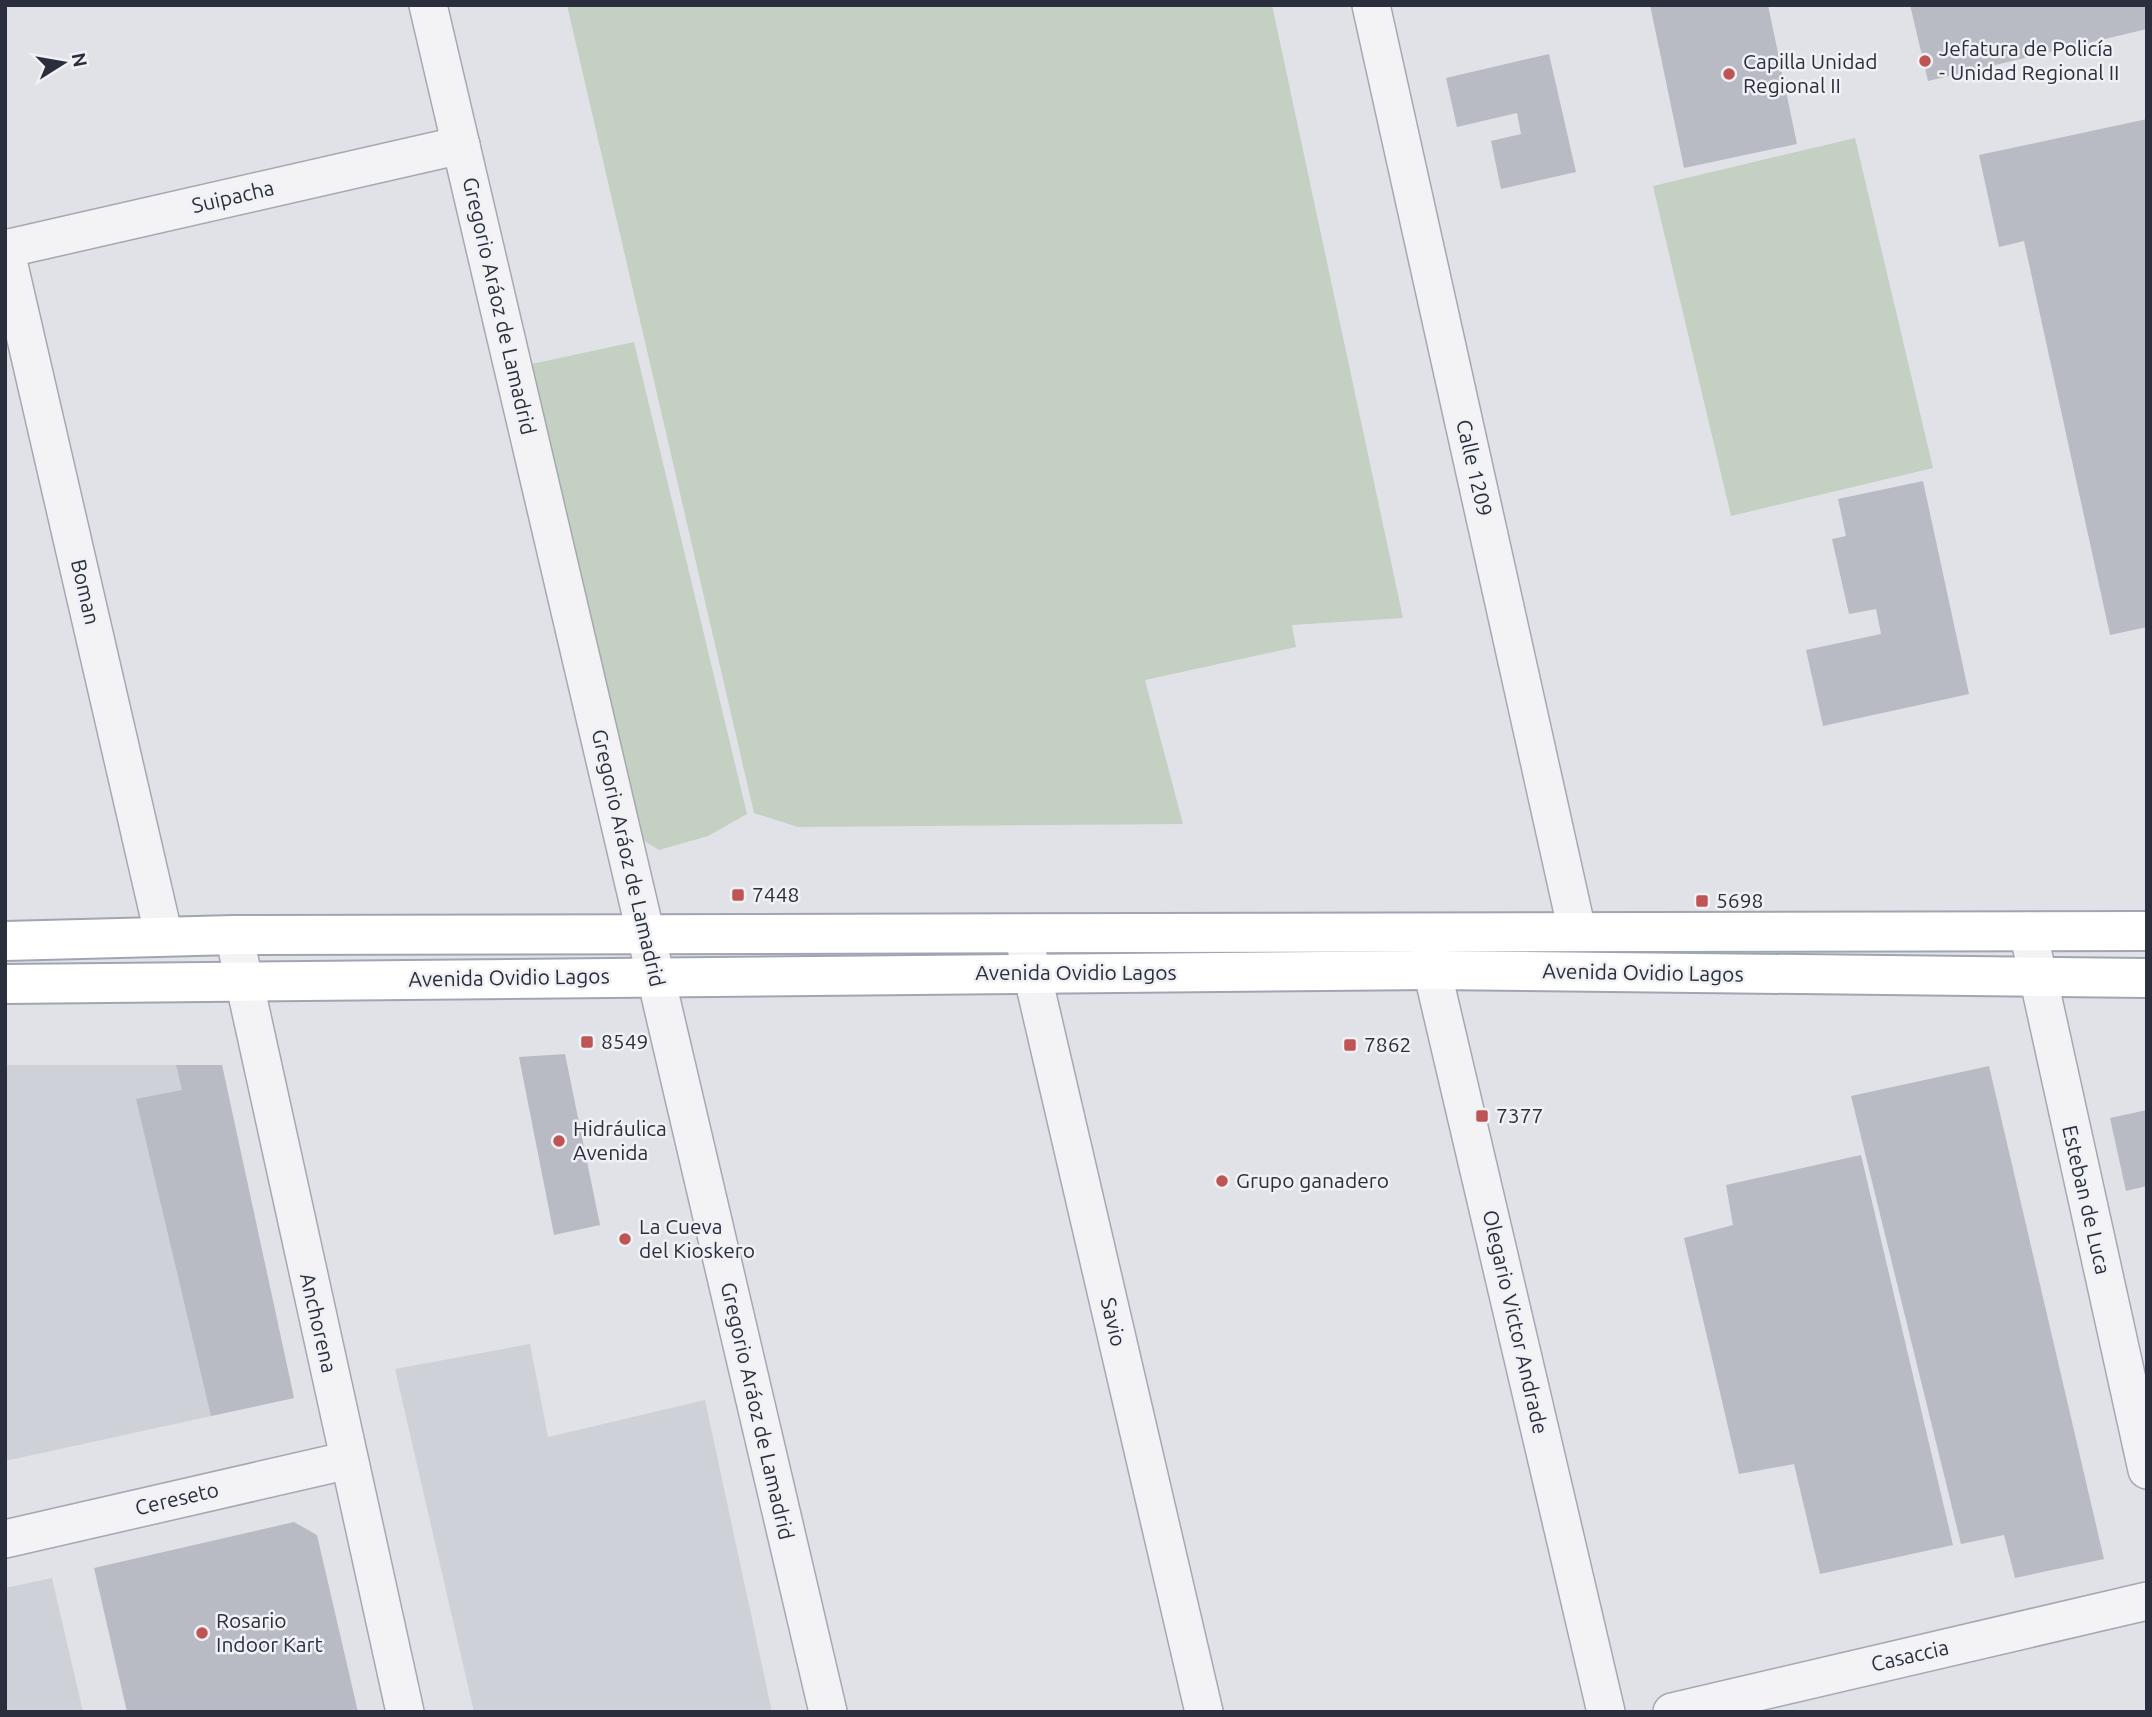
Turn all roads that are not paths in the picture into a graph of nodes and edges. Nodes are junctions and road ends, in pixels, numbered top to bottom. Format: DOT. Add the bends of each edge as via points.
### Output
graph roads {
  1 [pos="428,5"];
  2 [pos="1371,5"];
  3 [pos="461,145"];
  4 [pos="5,249"];
  5 [pos="2028,930"];
  6 [pos="1428,931"];
  7 [pos="1577,931"];
  8 [pos="2147,931"];
  9 [pos="1022,932"];
  10 [pos="646,933"];
  11 [pos="234,935"];
  12 [pos="164,937"];
  13 [pos="5,941"];
  14 [pos="1432,970"];
  15 [pos="1032,973"];
  16 [pos="655,976"];
  17 [pos="2035,977"];
  18 [pos="2147,978"];
  19 [pos="242,981"];
  20 [pos="5,984"];
  21 [pos="349,1460"];
  22 [pos="2147,1470"];
  23 [pos="5,1539"];
  24 [pos="2147,1601"];
  25 [pos="405,1712"];
  26 [pos="828,1712"];
  27 [pos="1204,1712"];
  28 [pos="1606,1712"];
  29 [pos="1672,1712"];
  1 -- 3 [label="street, Gregorio Aráoz de Lamadrid"];
  2 -- 7 [label="street, Calle 1209"];
  3 -- 4 [label="street, Suipacha"];
  3 -- 10 [label="street, Gregorio Aráoz de Lamadrid"];
  4 -- 12 [label="street, Boman"];
  5 -- 7 [label="main road, Avenida Ovidio Lagos"];
  5 -- 8 [label="main road, Avenida Ovidio Lagos"];
  5 -- 17 [label="street, Esteban de Luca"];
  6 -- 7 [label="main road, Avenida Ovidio Lagos"];
  6 -- 9 [label="main road, Avenida Ovidio Lagos"];
  6 -- 14 [label="street, Olegario Victor Andrade"];
  9 -- 10 [label="main road, Avenida Ovidio Lagos"];
  9 -- 15 [label="street, Savio"];
  10 -- 11 [label="main road, Avenida Ovidio Lagos"];
  10 -- 16 [label="street, Gregorio Aráoz de Lamadrid"];
  11 -- 12 [label="main road, Avenida Ovidio Lagos"];
  11 -- 19 [label="street, Anchorena"];
  12 -- 13 [label="main road, Avenida Ovidio Lagos"];
  14 -- 15 [label="main road, Avenida Ovidio Lagos"];
  14 -- 17 [label="main road, Avenida Ovidio Lagos"];
  14 -- 28 [label="street, Olegario Victor Andrade"];
  15 -- 16 [label="main road, Avenida Ovidio Lagos"];
  15 -- 27 [label="street, Savio"];
  16 -- 19 [label="main road, Avenida Ovidio Lagos"];
  16 -- 26 [label="street, Gregorio Aráoz de Lamadrid"];
  17 -- 18 [label="main road, Avenida Ovidio Lagos"];
  17 -- 22 [label="street, Esteban de Luca"];
  19 -- 20 [label="main road, Avenida Ovidio Lagos"];
  19 -- 21 [label="street, Anchorena"];
  21 -- 23 [label="street, Cereseto"];
  21 -- 25 [label="street, Anchorena"];
  24 -- 29 [label="street, Casaccia"];
}
